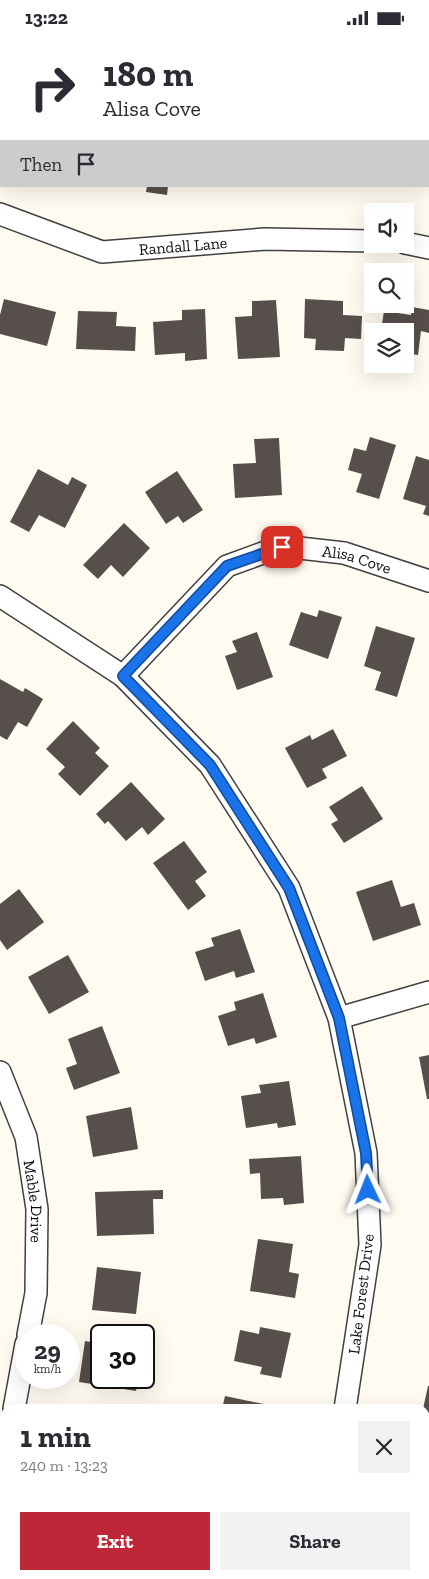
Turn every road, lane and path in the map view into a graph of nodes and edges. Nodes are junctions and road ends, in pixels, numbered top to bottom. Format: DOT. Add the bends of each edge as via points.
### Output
graph roads {
  1 [pos="0,214"];
  2 [pos="364,241"];
  3 [pos="414,245"];
  4 [pos="429,249"];
  5 [pos="429,581"];
  6 [pos="0,596"];
  7 [pos="123,676"];
  8 [pos="429,992"];
  9 [pos="339,1018"];
  10 [pos="0,1072"];
  11 [pos="30,1324"];
  12 [pos="18,1389"];
  13 [pos="15,1404"];
  14 [pos="346,1404"];
  1 -- 2 [label="street, Randall Lane" via="102,252 265,239"];
  3 -- 4 [label="street"];
  5 -- 7 [label="street, Alisa Cove" via="344,553 282,547 227,566"];
  6 -- 7 [label="street, Lake Forest Drive"];
  7 -- 9 [label="street, Lake Forest Drive" via="210,765 289,888"];
  8 -- 9 [label="street"];
  9 -- 14 [label="street, Lake Forest Drive" via="366,1153 370,1245"];
  10 -- 11 [label="street, Mable Drive" via="26,1137 37,1209 36,1293"];
  12 -- 13 [label="street"];
}
